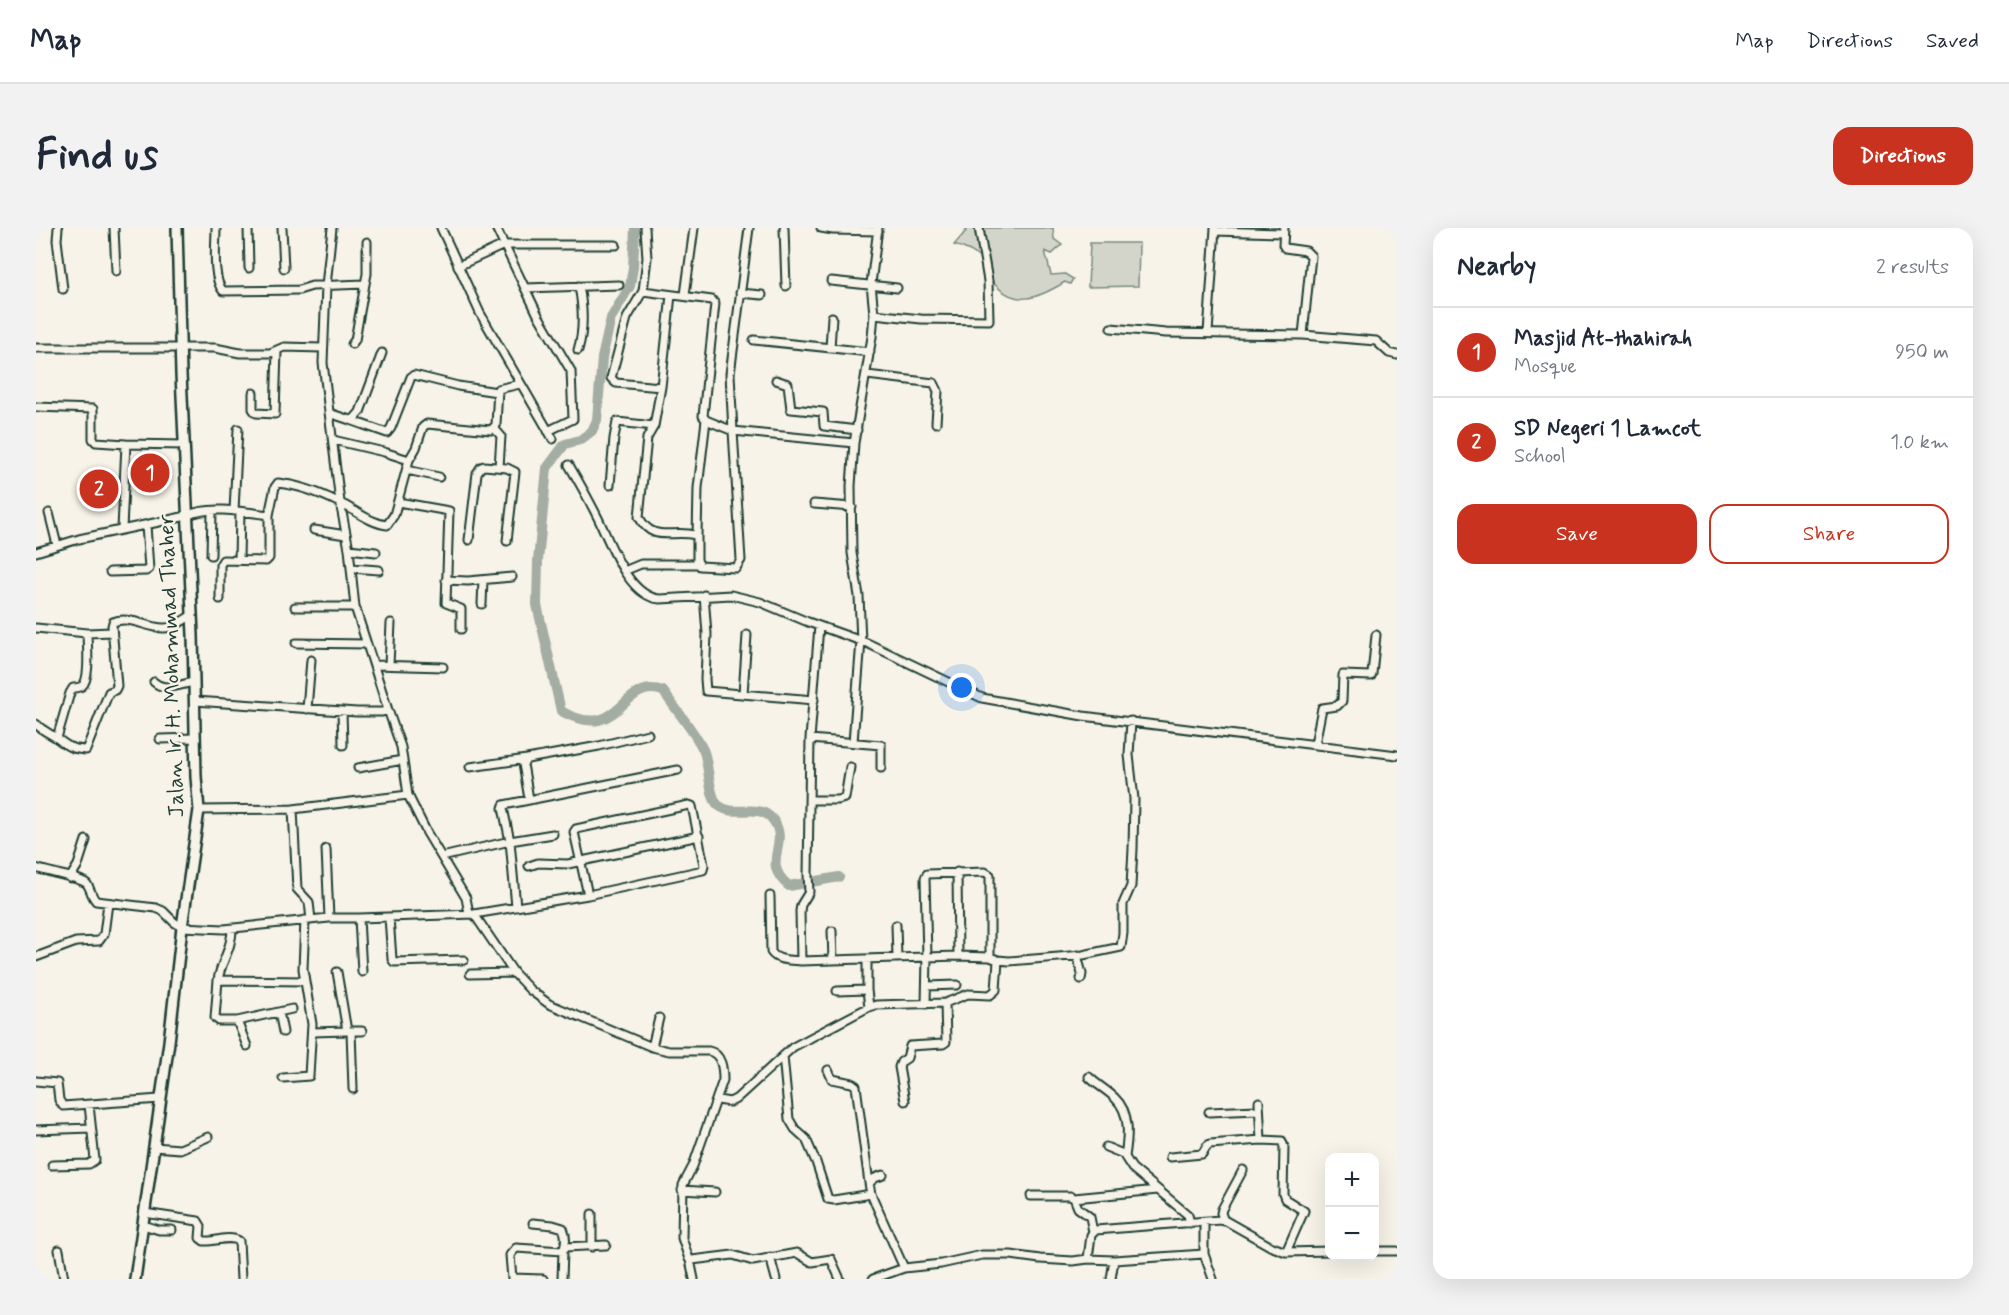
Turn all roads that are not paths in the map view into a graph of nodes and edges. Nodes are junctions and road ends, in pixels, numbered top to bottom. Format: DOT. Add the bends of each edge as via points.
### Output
graph roads {
  1 [pos="58,228"];
  2 [pos="114,228"];
  3 [pos="177,228"];
  4 [pos="216,228"];
  5 [pos="248,228"];
  6 [pos="282,228"];
  7 [pos="332,228"];
  8 [pos="441,228"];
  9 [pos="496,228"];
  10 [pos="645,228"];
  11 [pos="693,228"];
  12 [pos="749,228"];
  13 [pos="784,228"];
  14 [pos="821,228"];
  15 [pos="979,228"];
  16 [pos="878,230"];
  17 [pos="1215,230"];
  18 [pos="1283,231"];
  19 [pos="367,242"];
  20 [pos="504,245"];
  21 [pos="616,245"];
  22 [pos="458,266"];
  23 [pos="249,268"];
  24 [pos="284,268"];
  25 [pos="116,271"];
  26 [pos="831,281"];
  27 [pos="365,284"];
  28 [pos="872,284"];
  29 [pos="619,285"];
  30 [pos="326,286"];
  31 [pos="579,286"];
  32 [pos="786,286"];
  33 [pos="525,288"];
  34 [pos="897,288"];
  35 [pos="63,289"];
  36 [pos="643,291"];
  37 [pos="740,293"];
  38 [pos="671,295"];
  39 [pos="686,295"];
  40 [pos="762,295"];
  41 [pos="874,315"];
  42 [pos="832,317"];
  43 [pos="1111,328"];
  44 [pos="1208,333"];
  45 [pos="1303,335"];
  46 [pos="754,340"];
  47 [pos="352,344"];
  48 [pos="36,348"];
  49 [pos="180,348"];
  50 [pos="322,348"];
  51 [pos="830,348"];
  52 [pos="578,350"];
  53 [pos="277,351"];
  54 [pos="870,352"];
  55 [pos="382,353"];
  56 [pos="1397,355"];
  57 [pos="867,375"];
  58 [pos="776,380"];
  59 [pos="520,384"];
  60 [pos="661,387"];
  61 [pos="497,392"];
  62 [pos="253,393"];
  63 [pos="36,407"];
  64 [pos="329,413"];
  65 [pos="350,420"];
  66 [pos="706,420"];
  67 [pos="936,423"];
  68 [pos="654,426"];
  69 [pos="495,428"];
  70 [pos="238,429"];
  71 [pos="857,430"];
  72 [pos="548,431"];
  73 [pos="733,431"];
  74 [pos="553,439"];
  75 [pos="333,440"];
  76 [pos="855,442"];
  77 [pos="126,444"];
  78 [pos="185,445"];
  79 [pos="409,460"];
  80 [pos="569,465"];
  81 [pos="498,467"];
  82 [pos="407,470"];
  83 [pos="439,477"];
  84 [pos="610,485"];
  85 [pos="340,502"];
  86 [pos="398,502"];
  87 [pos="813,504"];
  88 [pos="852,507"];
  89 [pos="237,511"];
  90 [pos="212,512"];
  91 [pos="49,513"];
  92 [pos="269,514"];
  93 [pos="187,516"];
  94 [pos="146,525"];
  95 [pos="122,529"];
  96 [pos="314,530"];
  97 [pos="346,535"];
  98 [pos="697,537"];
  99 [pos="469,540"];
  100 [pos="507,541"];
  101 [pos="57,545"];
  102 [pos="349,549"];
  103 [pos="36,552"];
  104 [pos="376,552"];
  105 [pos="211,555"];
  106 [pos="239,560"];
  107 [pos="698,564"];
  108 [pos="351,568"];
  109 [pos="379,570"];
  110 [pos="624,571"];
  111 [pos="110,572"];
  112 [pos="512,577"];
  113 [pos="446,580"];
  114 [pos="483,580"];
  115 [pos="704,595"];
  116 [pos="220,599"];
  117 [pos="482,604"];
  118 [pos="295,607"];
  119 [pos="355,607"];
  120 [pos="191,616"];
  121 [pos="391,623"];
  122 [pos="819,626"];
  123 [pos="36,628"];
  124 [pos="460,629"];
  125 [pos="112,632"];
  126 [pos="87,633"];
  127 [pos="747,635"];
  128 [pos="1376,635"];
  129 [pos="861,641"];
  130 [pos="296,643"];
  131 [pos="367,644"];
  132 [pos="311,660"];
  133 [pos="374,665"];
  134 [pos="389,665"];
  135 [pos="443,667"];
  136 [pos="154,682"];
  137 [pos="194,682"];
  138 [pos="743,694"];
  139 [pos="814,700"];
  140 [pos="195,701"];
  141 [pos="307,709"];
  142 [pos="388,710"];
  143 [pos="342,711"];
  144 [pos="1131,721"];
  145 [pos="36,724"];
  146 [pos="648,734"];
  147 [pos="57,738"];
  148 [pos="196,738"];
  149 [pos="160,739"];
  150 [pos="810,739"];
  151 [pos="853,742"];
  152 [pos="1316,744"];
  153 [pos="343,745"];
  154 [pos="1397,755"];
  155 [pos="527,759"];
  156 [pos="403,760"];
  157 [pos="470,767"];
  158 [pos="850,767"];
  159 [pos="358,768"];
  160 [pos="881,768"];
  161 [pos="678,770"];
  162 [pos="408,795"];
  163 [pos="529,799"];
  164 [pos="809,800"];
  165 [pos="293,809"];
  166 [pos="199,810"];
  167 [pos="553,834"];
  168 [pos="699,837"];
  169 [pos="86,840"];
  170 [pos="510,841"];
  171 [pos="326,849"];
  172 [pos="442,857"];
  173 [pos="581,861"];
  174 [pos="529,866"];
  175 [pos="36,868"];
  176 [pos="957,872"];
  177 [pos="70,878"];
  178 [pos="588,895"];
  179 [pos="770,896"];
  180 [pos="108,903"];
  181 [pos="516,907"];
  182 [pos="472,913"];
  183 [pos="389,917"];
  184 [pos="329,918"];
  185 [pos="359,918"];
  186 [pos="308,920"];
  187 [pos="896,925"];
  188 [pos="182,927"];
  189 [pos="232,928"];
  190 [pos="832,932"];
  191 [pos="1083,954"];
  192 [pos="958,956"];
  193 [pos="36,957"];
  194 [pos="927,957"];
  195 [pos="990,957"];
  196 [pos="897,958"];
  197 [pos="464,960"];
  198 [pos="833,960"];
  199 [pos="867,960"];
  200 [pos="998,960"];
  201 [pos="801,962"];
  202 [pos="337,972"];
  203 [pos="362,972"];
  204 [pos="514,973"];
  205 [pos="470,974"];
  206 [pos="1081,979"];
  207 [pos="218,980"];
  208 [pos="305,981"];
  209 [pos="957,985"];
  210 [pos="927,986"];
  211 [pos="867,990"];
  212 [pos="837,991"];
  213 [pos="945,1003"];
  214 [pos="926,1004"];
  215 [pos="869,1007"];
  216 [pos="292,1009"];
  217 [pos="279,1012"];
  218 [pos="659,1018"];
  219 [pos="237,1021"];
  220 [pos="349,1031"];
  221 [pos="363,1031"];
  222 [pos="283,1032"];
  223 [pos="312,1032"];
  224 [pos="247,1046"];
  225 [pos="652,1047"];
  226 [pos="783,1056"];
  227 [pos="828,1070"];
  228 [pos="1089,1077"];
  229 [pos="283,1078"];
  230 [pos="36,1081"];
  231 [pos="353,1089"];
  232 [pos="160,1099"];
  233 [pos="718,1100"];
  234 [pos="905,1101"];
  235 [pos="89,1105"];
  236 [pos="1209,1112"];
  237 [pos="91,1128"];
  238 [pos="36,1130"];
  239 [pos="208,1137"];
  240 [pos="1261,1140"];
  241 [pos="154,1147"];
  242 [pos="1106,1147"];
  243 [pos="1125,1157"];
  244 [pos="1170,1157"];
  245 [pos="52,1165"];
  246 [pos="1243,1170"];
  247 [pos="884,1175"];
  248 [pos="869,1183"];
  249 [pos="682,1190"];
  250 [pos="1158,1190"];
  251 [pos="715,1192"];
  252 [pos="871,1194"];
  253 [pos="1031,1196"];
  254 [pos="1074,1198"];
  255 [pos="144,1213"];
  256 [pos="592,1214"];
  257 [pos="1222,1221"];
  258 [pos="1207,1222"];
  259 [pos="533,1223"];
  260 [pos="1191,1224"];
  261 [pos="143,1225"];
  262 [pos="172,1230"];
  263 [pos="1093,1232"];
  264 [pos="606,1245"];
  265 [pos="592,1247"];
  266 [pos="564,1249"];
  267 [pos="59,1250"];
  268 [pos="1325,1251"];
  269 [pos="1379,1251"];
  270 [pos="1397,1251"];
  271 [pos="1286,1252"];
  272 [pos="1204,1254"];
  273 [pos="770,1257"];
  274 [pos="1088,1259"];
  275 [pos="690,1260"];
  276 [pos="1114,1260"];
  277 [pos="904,1268"];
  278 [pos="512,1278"];
  279 [pos="876,1278"];
  280 [pos="64,1279"];
  281 [pos="135,1279"];
  282 [pos="241,1279"];
  283 [pos="543,1279"];
  284 [pos="562,1279"];
  285 [pos="694,1279"];
  286 [pos="776,1279"];
  287 [pos="840,1279"];
  288 [pos="1111,1279"];
  289 [pos="1213,1279"];
  1 -- 35 [label="street"];
  2 -- 25 [label="street"];
  3 -- 49 [label="main road, Jalan Ir. H. Mohammad Thaher"];
  4 -- 30 [label="street" via="216,266 221,290"];
  5 -- 23 [label="street"];
  6 -- 24 [label="street"];
  7 -- 30 [label="street"];
  8 -- 22 [label="street"];
  9 -- 20 [label="street"];
  10 -- 36 [label="street"];
  11 -- 39 [label="street"];
  12 -- 37 [label="street"];
  13 -- 32 [label="street"];
  14 -- 16 [label="street"];
  15 -- 41 [label="street" via="988,281 989,320"];
  16 -- 28 [label="street"];
  17 -- 18 [label="street"];
  17 -- 44 [label="street"];
  18 -- 45 [label="street" via="1286,248 1306,251 1311,256"];
  19 -- 27 [label="street"];
  20 -- 21 [label="street"];
  20 -- 22 [label="street"];
  20 -- 33 [label="street"];
  22 -- 59 [label="street"];
  26 -- 28 [label="street"];
  27 -- 30 [label="street"];
  27 -- 47 [label="street"];
  28 -- 34 [label="street"];
  28 -- 41 [label="street"];
  29 -- 31 [label="street"];
  30 -- 50 [label="street"];
  31 -- 33 [label="street"];
  31 -- 52 [label="street" via="582,303"];
  33 -- 72 [label="street" via="571,371 573,419"];
  36 -- 38 [label="street"];
  36 -- 60 [label="street" via="627,318 611,378 616,383"];
  37 -- 40 [label="street"];
  37 -- 73 [label="street" via="730,374"];
  38 -- 39 [label="street"];
  38 -- 60 [label="street"];
  39 -- 66 [label="street" via="715,303 703,416"];
  41 -- 54 [label="street"];
  42 -- 51 [label="street"];
  43 -- 44 [label="street"];
  44 -- 45 [label="street"];
  45 -- 56 [label="street" via="1376,341"];
  46 -- 51 [label="street"];
  48 -- 49 [label="street"];
  49 -- 53 [label="street"];
  49 -- 78 [label="main road, Jalan Ir. H. Mohammad Thaher"];
  50 -- 53 [label="street" via="284,347"];
  50 -- 64 [label="street"];
  51 -- 54 [label="street"];
  53 -- 62 [label="street" via="275,414 256,413"];
  54 -- 57 [label="street"];
  55 -- 65 [label="street" via="360,412"];
  57 -- 67 [label="street" via="934,383 938,392"];
  57 -- 71 [label="street"];
  58 -- 71 [label="street" via="788,384 791,409 823,412 824,426"];
  59 -- 61 [label="street" via="500,387"];
  59 -- 72 [label="street"];
  60 -- 68 [label="street"];
  61 -- 65 [label="street" via="414,375 387,433"];
  61 -- 69 [label="street"];
  63 -- 77 [label="street" via="93,409 94,441"];
  64 -- 65 [label="street"];
  64 -- 75 [label="street"];
  66 -- 73 [label="street"];
  66 -- 98 [label="street"];
  68 -- 84 [label="street" via="617,422"];
  68 -- 98 [label="street" via="647,438 639,517 653,533"];
  69 -- 79 [label="street" via="425,425"];
  69 -- 81 [label="street" via="501,436"];
  70 -- 89 [label="street"];
  71 -- 76 [label="street"];
  72 -- 74 [label="street"];
  73 -- 76 [label="street"];
  73 -- 107 [label="street" via="741,562 736,568"];
  75 -- 79 [label="street"];
  75 -- 85 [label="street"];
  76 -- 88 [label="street"];
  77 -- 78 [label="street"];
  77 -- 95 [label="street"];
  78 -- 93 [label="main road, Jalan Ir. H. Mohammad Thaher"];
  79 -- 82 [label="street"];
  80 -- 110 [label="street"];
  81 -- 99 [label="street" via="484,466 478,470"];
  81 -- 100 [label="street" via="513,470 516,476"];
  82 -- 83 [label="street"];
  82 -- 86 [label="street"];
  85 -- 86 [label="street" via="384,525 389,524"];
  85 -- 92 [label="street" via="278,483"];
  85 -- 97 [label="street"];
  86 -- 113 [label="street" via="449,512"];
  87 -- 88 [label="street"];
  88 -- 129 [label="street" via="852,553"];
  89 -- 90 [label="street"];
  89 -- 92 [label="street"];
  89 -- 106 [label="street"];
  90 -- 93 [label="street"];
  90 -- 105 [label="street"];
  91 -- 101 [label="street"];
  92 -- 106 [label="street" via="268,560"];
  93 -- 94 [label="street"];
  93 -- 120 [label="main road, Jalan Ir. H. Mohammad Thaher"];
  94 -- 95 [label="street"];
  94 -- 111 [label="street" via="149,569"];
  95 -- 101 [label="street"];
  96 -- 97 [label="street"];
  97 -- 102 [label="street"];
  98 -- 107 [label="street"];
  101 -- 103 [label="street"];
  102 -- 104 [label="street"];
  102 -- 108 [label="street"];
  106 -- 116 [label="street" via="221,562"];
  107 -- 110 [label="street" via="641,564"];
  108 -- 109 [label="street"];
  108 -- 119 [label="street"];
  110 -- 115 [label="street" via="653,598"];
  112 -- 114 [label="street"];
  113 -- 114 [label="street"];
  113 -- 124 [label="street" via="446,603 461,609"];
  114 -- 117 [label="street"];
  115 -- 122 [label="street" via="744,597"];
  115 -- 138 [label="street" via="706,691"];
  118 -- 119 [label="street"];
  119 -- 131 [label="street"];
  120 -- 125 [label="street" via="167,628 116,621"];
  120 -- 137 [label="main road, Jalan Ir. H. Mohammad Thaher"];
  121 -- 134 [label="street"];
  122 -- 129 [label="street"];
  122 -- 139 [label="street"];
  123 -- 126 [label="street"];
  125 -- 126 [label="street"];
  125 -- 147 [label="street" via="117,686 109,692 88,748 64,745"];
  126 -- 147 [label="street" via="85,683 70,693"];
  127 -- 138 [label="street"];
  128 -- 152 [label="street" via="1371,676 1343,675 1342,701 1337,706 1322,708"];
  129 -- 144 [label="street" via="982,698"];
  129 -- 151 [label="street"];
  130 -- 131 [label="street"];
  131 -- 133 [label="street"];
  132 -- 141 [label="street"];
  133 -- 134 [label="street"];
  133 -- 142 [label="street"];
  134 -- 135 [label="street"];
  136 -- 137 [label="street" via="166,688"];
  137 -- 140 [label="main road, Jalan Ir. H. Mohammad Thaher"];
  138 -- 139 [label="street"];
  139 -- 150 [label="street"];
  140 -- 141 [label="street"];
  140 -- 148 [label="main road, Jalan Ir. H. Mohammad Thaher"];
  141 -- 143 [label="street"];
  142 -- 143 [label="street"];
  142 -- 156 [label="street"];
  143 -- 153 [label="street"];
  144 -- 152 [label="street"];
  144 -- 191 [label="street" via="1134,831 1131,886 1123,904 1122,946"];
  145 -- 147 [label="street"];
  146 -- 155 [label="street"];
  148 -- 149 [label="street"];
  148 -- 166 [label="main road, Jalan Ir. H. Mohammad Thaher"];
  150 -- 151 [label="street"];
  150 -- 164 [label="street"];
  151 -- 160 [label="street" via="882,746"];
  152 -- 154 [label="street"];
  155 -- 157 [label="street"];
  155 -- 163 [label="street" via="523,764"];
  156 -- 159 [label="street"];
  156 -- 162 [label="street"];
  158 -- 164 [label="street" via="845,798"];
  161 -- 163 [label="street"];
  162 -- 165 [label="street"];
  162 -- 172 [label="street"];
  163 -- 170 [label="street" via="503,806"];
  164 -- 201 [label="street" via="810,889 801,905"];
  165 -- 166 [label="street"];
  165 -- 186 [label="street" via="297,889 309,902"];
  166 -- 188 [label="main road, Jalan Ir. H. Mohammad Thaher"];
  167 -- 170 [label="street"];
  168 -- 173 [label="street"];
  168 -- 173 [label="street" via="689,805 576,829"];
  168 -- 178 [label="street" via="703,870"];
  169 -- 177 [label="street"];
  170 -- 172 [label="street"];
  170 -- 181 [label="street"];
  171 -- 184 [label="street"];
  172 -- 182 [label="street"];
  173 -- 174 [label="street"];
  173 -- 178 [label="street"];
  175 -- 177 [label="street"];
  176 -- 192 [label="street"];
  176 -- 194 [label="street" via="926,875"];
  176 -- 195 [label="street" via="990,874"];
  177 -- 180 [label="street" via="88,885 96,901"];
  178 -- 181 [label="street"];
  179 -- 201 [label="street" via="771,952 781,959"];
  180 -- 188 [label="street" via="156,908"];
  180 -- 193 [label="street" via="104,934 99,941 76,942"];
  181 -- 182 [label="street"];
  182 -- 183 [label="street"];
  182 -- 204 [label="street"];
  183 -- 185 [label="street"];
  183 -- 197 [label="street" via="394,962"];
  184 -- 185 [label="street"];
  184 -- 186 [label="street"];
  185 -- 203 [label="street"];
  186 -- 189 [label="street"];
  186 -- 208 [label="street"];
  187 -- 196 [label="street"];
  188 -- 189 [label="street"];
  188 -- 232 [label="main road, Jalan Ir. H. Mohammad Thaher"];
  189 -- 207 [label="street"];
  190 -- 198 [label="street"];
  191 -- 200 [label="street"];
  191 -- 206 [label="street"];
  192 -- 194 [label="street"];
  192 -- 195 [label="street"];
  194 -- 196 [label="street"];
  194 -- 210 [label="street"];
  195 -- 200 [label="street"];
  196 -- 199 [label="street"];
  198 -- 199 [label="street"];
  198 -- 201 [label="street"];
  199 -- 211 [label="street"];
  200 -- 213 [label="street" via="994,993 968,994"];
  202 -- 220 [label="street"];
  204 -- 205 [label="street"];
  204 -- 225 [label="street" via="549,1004"];
  207 -- 208 [label="street"];
  207 -- 219 [label="street" via="215,1018"];
  208 -- 223 [label="street"];
  209 -- 210 [label="street"];
  210 -- 214 [label="street"];
  211 -- 212 [label="street"];
  211 -- 215 [label="street"];
  213 -- 214 [label="street"];
  213 -- 234 [label="street" via="946,1042 910,1046 907,1058 901,1062"];
  214 -- 215 [label="street"];
  215 -- 226 [label="street"];
  216 -- 217 [label="street"];
  217 -- 219 [label="street"];
  217 -- 222 [label="street"];
  218 -- 225 [label="street"];
  219 -- 224 [label="street"];
  220 -- 221 [label="street"];
  220 -- 223 [label="street"];
  220 -- 231 [label="street"];
  223 -- 229 [label="street" via="309,1076"];
  225 -- 233 [label="street" via="714,1053 719,1057 723,1080"];
  226 -- 233 [label="street" via="736,1099"];
  226 -- 252 [label="street" via="789,1119 806,1139 828,1199"];
  227 -- 248 [label="street" via="832,1079 856,1086"];
  228 -- 243 [label="street" via="1116,1099 1125,1113"];
  230 -- 235 [label="street" via="57,1083 63,1106"];
  232 -- 235 [label="street"];
  232 -- 241 [label="main road, Jalan Ir. H. Mohammad Thaher"];
  233 -- 249 [label="street"];
  235 -- 237 [label="street"];
  236 -- 240 [label="street" via="1258,1106"];
  237 -- 238 [label="street"];
  237 -- 245 [label="street" via="93,1162"];
  239 -- 241 [label="street" via="180,1149"];
  240 -- 244 [label="street" via="1210,1144 1202,1154"];
  240 -- 271 [label="street" via="1282,1141 1283,1194 1304,1211"];
  241 -- 255 [label="main road, Jalan Ir. H. Mohammad Thaher"];
  242 -- 243 [label="street"];
  243 -- 250 [label="street"];
  246 -- 257 [label="street" via="1222,1209"];
  247 -- 248 [label="street"];
  248 -- 252 [label="street"];
  249 -- 251 [label="street"];
  249 -- 275 [label="street" via="682,1238"];
  250 -- 254 [label="street"];
  250 -- 260 [label="street" via="1188,1215"];
  252 -- 277 [label="street"];
  253 -- 254 [label="street"];
  254 -- 263 [label="street" via="1078,1208 1090,1217"];
  255 -- 261 [label="main road, Jalan Ir. H. Mohammad Thaher"];
  255 -- 282 [label="street" via="198,1221 204,1241 237,1239"];
  256 -- 265 [label="street"];
  257 -- 258 [label="street"];
  257 -- 271 [label="street"];
  258 -- 260 [label="street"];
  258 -- 272 [label="street"];
  259 -- 266 [label="street" via="563,1228"];
  260 -- 263 [label="street"];
  261 -- 262 [label="street"];
  261 -- 281 [label="main road, Jalan Ir. H. Mohammad Thaher"];
  263 -- 274 [label="street"];
  264 -- 265 [label="street"];
  265 -- 266 [label="street"];
  266 -- 278 [label="street" via="516,1248 510,1255"];
  266 -- 284 [label="street"];
  267 -- 280 [label="street"];
  268 -- 271 [label="street"];
  269 -- 270 [label="street"];
  272 -- 276 [label="street"];
  272 -- 289 [label="street"];
  273 -- 275 [label="street" via="753,1261 730,1255"];
  273 -- 286 [label="street"];
  273 -- 287 [label="street" via="797,1253 812,1262 831,1259"];
  274 -- 276 [label="street"];
  274 -- 277 [label="street" via="982,1256"];
  275 -- 285 [label="street"];
  276 -- 288 [label="street"];
  277 -- 279 [label="street"];
  278 -- 283 [label="street"];
}
